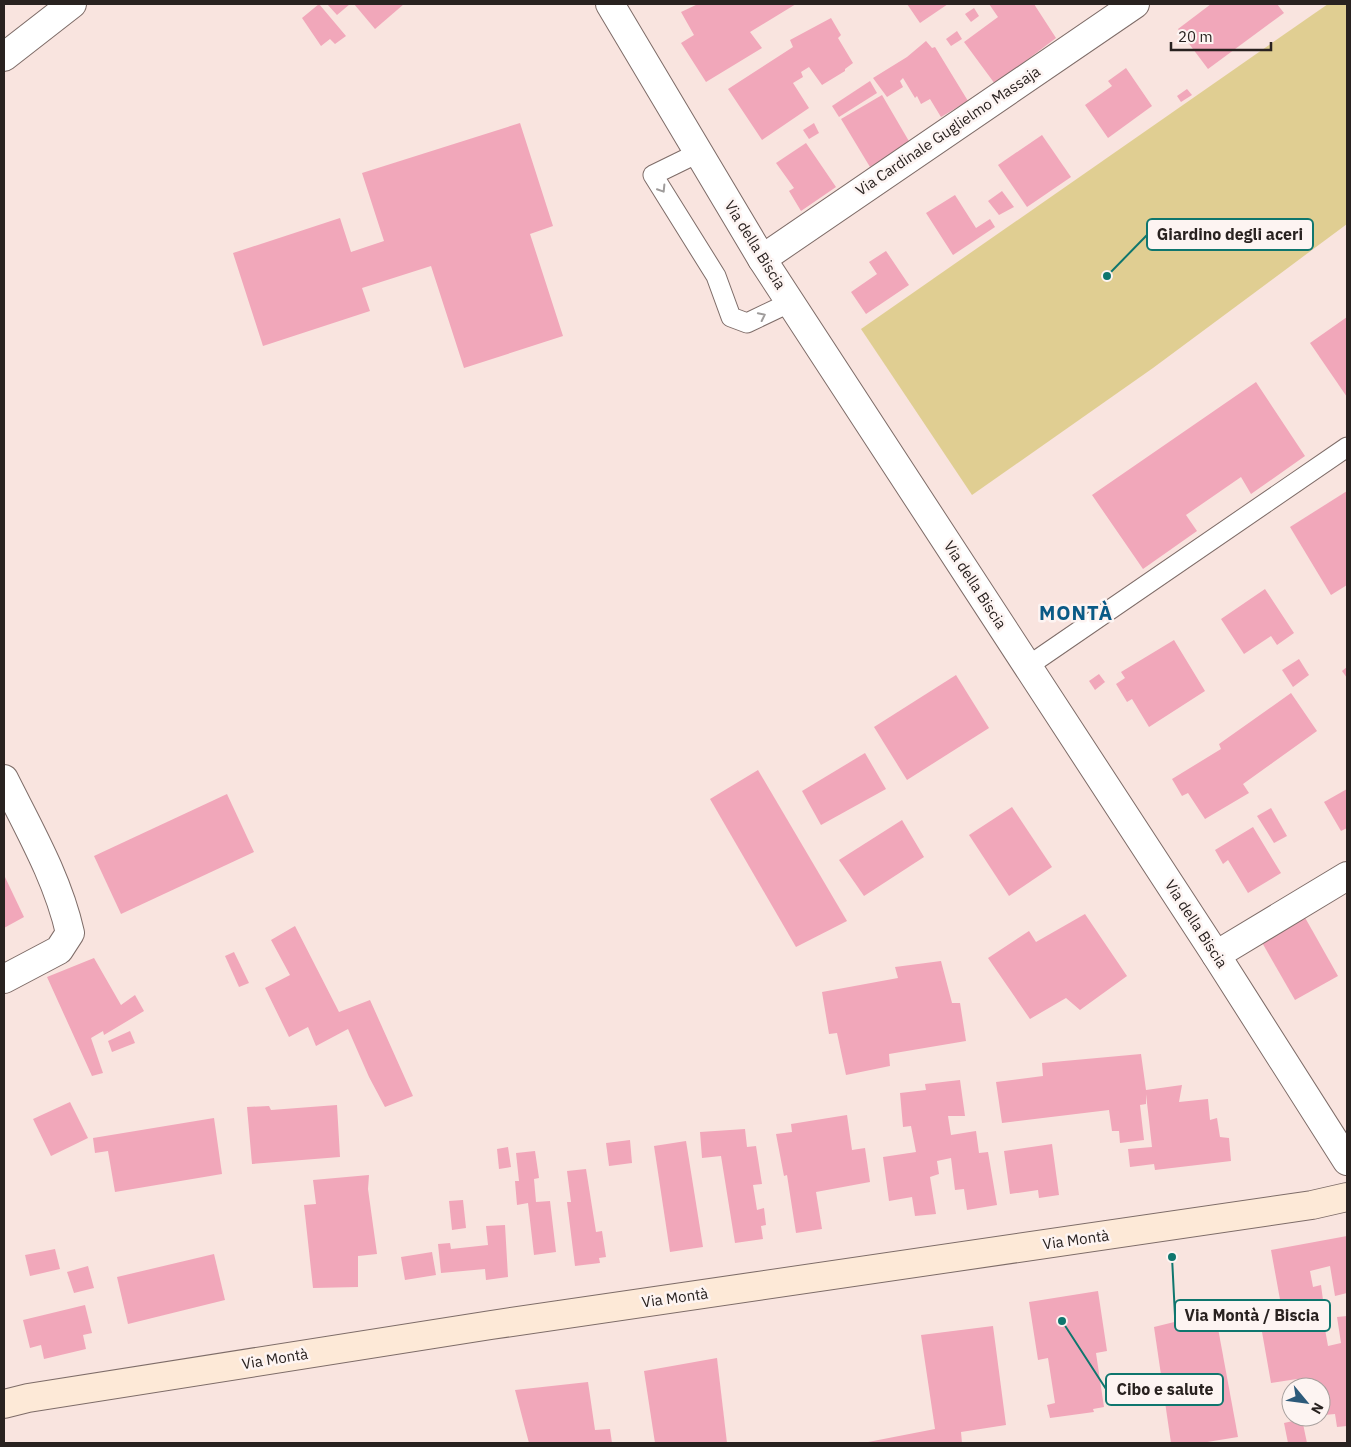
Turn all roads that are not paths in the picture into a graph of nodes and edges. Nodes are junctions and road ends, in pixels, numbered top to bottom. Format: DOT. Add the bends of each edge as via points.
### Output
graph roads {
  1 [pos="72,4"];
  2 [pos="610,4"];
  3 [pos="1135,4"];
  4 [pos="4,57"];
  5 [pos="698,154"];
  6 [pos="762,259"];
  7 [pos="790,302"];
  8 [pos="1347,447"];
  9 [pos="1028,666"];
  10 [pos="4,779"];
  11 [pos="1347,876"];
  12 [pos="1216,955"];
  13 [pos="4,979"];
  14 [pos="1347,1161"];
  15 [pos="1347,1197"];
  16 [pos="4,1404"];
  1 -- 4 [label="street"];
  2 -- 5 [label="street, Via della Biscia"];
  3 -- 6 [label="street, Via Cardinale Guglielmo Massaja"];
  5 -- 6 [label="street, Via della Biscia"];
  5 -- 7 [label="lane, one-way" via="654,175 716,276 731,317 747,323"];
  6 -- 7 [label="street, Via della Biscia"];
  7 -- 9 [label="street, Via della Biscia"];
  8 -- 9 [label="lane"];
  9 -- 12 [label="street, Via della Biscia"];
  10 -- 13 [label="street" via="45,862 64,907 70,933 59,950"];
  11 -- 12 [label="street"];
  12 -- 14 [label="street, Via della Biscia"];
  15 -- 16 [label="main road, Via Montà" via="1312,1205 491,1325"];
}
